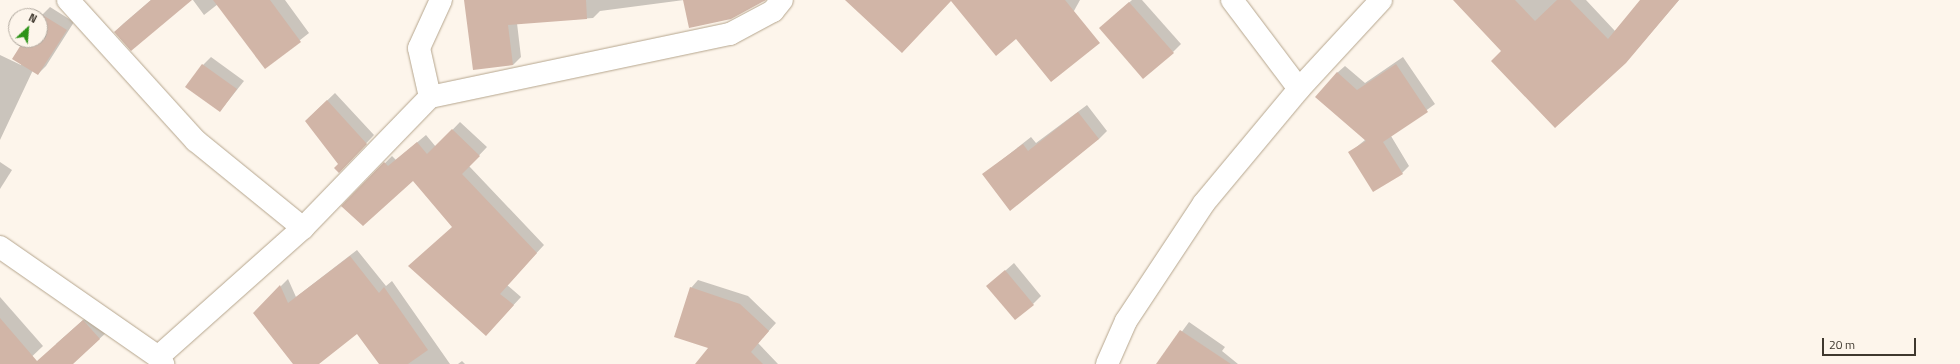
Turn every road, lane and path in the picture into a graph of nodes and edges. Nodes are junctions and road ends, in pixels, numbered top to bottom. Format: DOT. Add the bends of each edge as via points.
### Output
graph roads {
  1 [pos="68,0"];
  2 [pos="441,0"];
  3 [pos="782,0"];
  4 [pos="1232,0"];
  5 [pos="1381,0"];
  6 [pos="1299,89"];
  7 [pos="430,97"];
  8 [pos="303,228"];
  9 [pos="0,247"];
  10 [pos="161,360"];
  11 [pos="1107,364"];
  1 -- 8 [label="street" via="196,141"];
  2 -- 7 [label="street" via="419,48"];
  3 -- 7 [label="street" via="773,11 730,34"];
  4 -- 6 [label="street"];
  5 -- 6 [label="street"];
  6 -- 11 [label="street" via="1204,203 1126,321"];
  7 -- 8 [label="street"];
  8 -- 10 [label="street"];
  9 -- 10 [label="street"];
}
